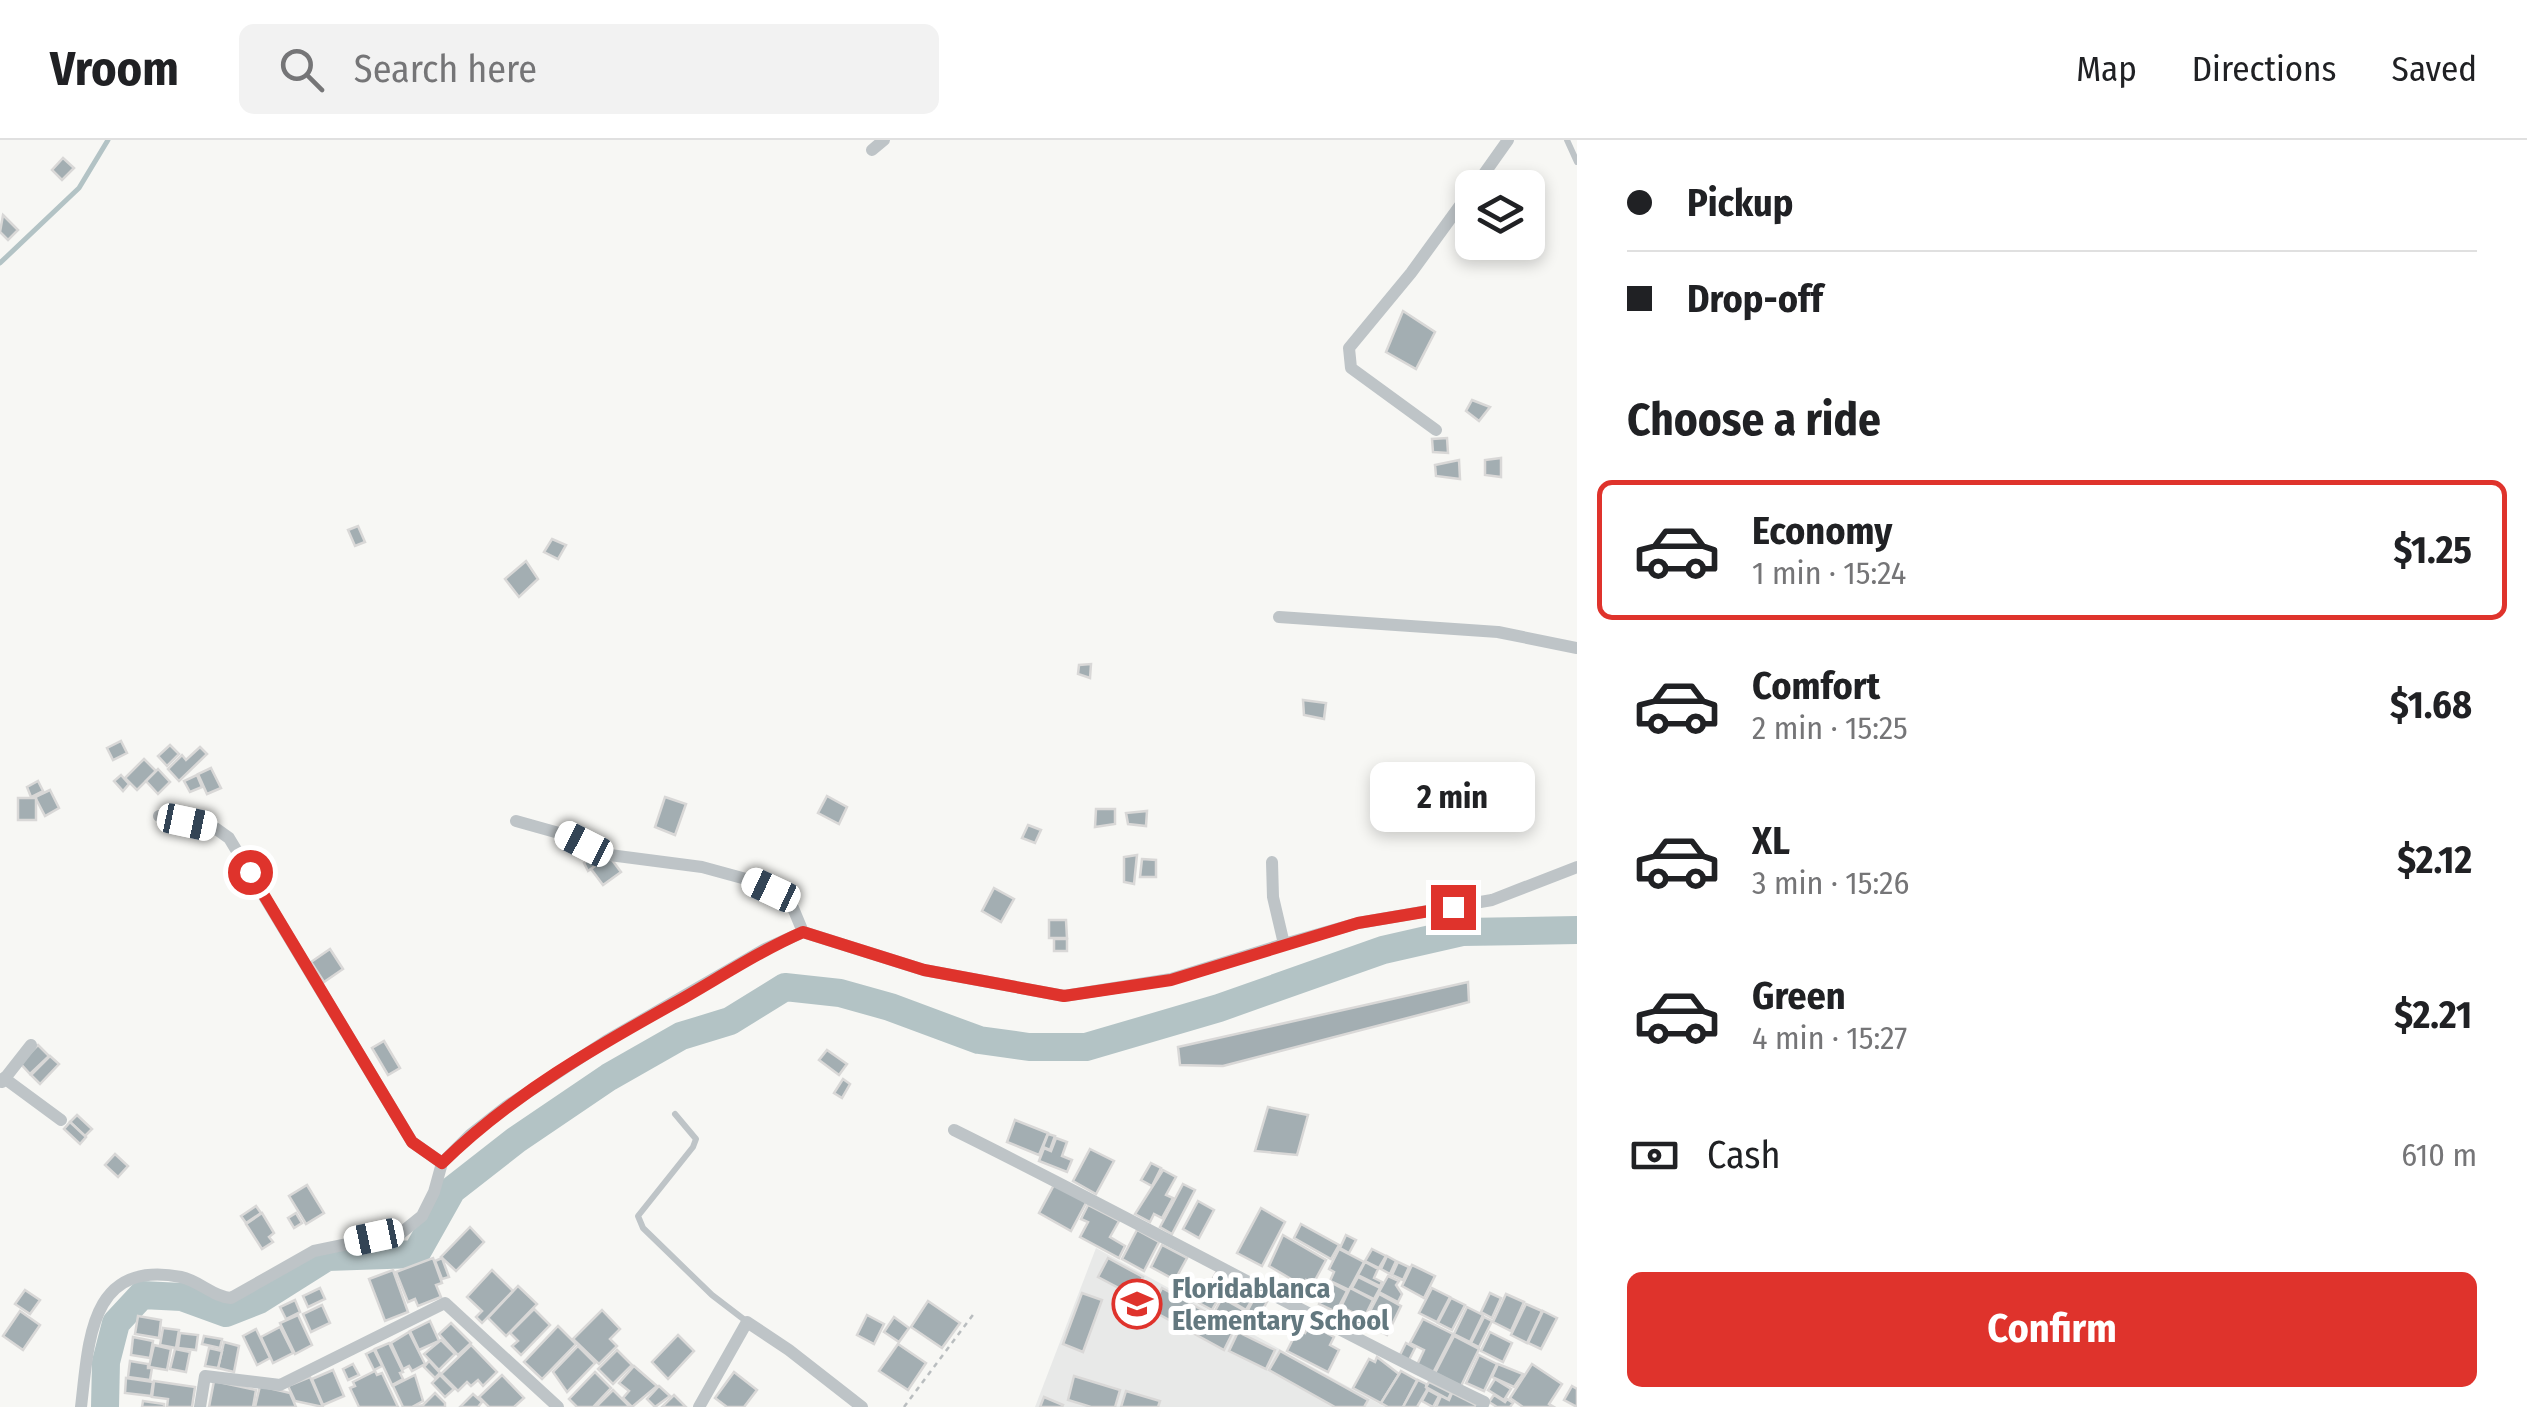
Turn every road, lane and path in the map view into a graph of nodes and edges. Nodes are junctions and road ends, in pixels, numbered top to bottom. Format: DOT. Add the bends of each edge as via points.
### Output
graph roads {
  1 [pos="884,140"];
  2 [pos="1508,140"];
  3 [pos="1567,140"];
  4 [pos="872,150"];
  5 [pos="1577,162"];
  6 [pos="1486,170"];
  7 [pos="1455,213"];
  8 [pos="1436,430"];
  9 [pos="1279,617"];
  10 [pos="1577,648"];
  11 [pos="159,816"];
  12 [pos="516,821"];
  13 [pos="1272,862"];
  14 [pos="1577,867"];
  15 [pos="803,932"];
  16 [pos="1284,944"];
  17 [pos="31,1044"];
  18 [pos="2,1081"];
  19 [pos="676,1114"];
  20 [pos="61,1120"];
  21 [pos="954,1130"];
  22 [pos="442,1163"];
  23 [pos="974,1312"];
  24 [pos="747,1322"];
  25 [pos="82,1407"];
  26 [pos="200,1407"];
  27 [pos="558,1407"];
  28 [pos="699,1407"];
  29 [pos="862,1407"];
  30 [pos="904,1407"];
  31 [pos="1482,1407"];
  1 -- 4 [label="street"];
  2 -- 6 [label="street"];
  3 -- 5 [label="lane"];
  7 -- 8 [label="street" via="1349,348 1352,368"];
  9 -- 10 [label="street" via="1498,632"];
  11 -- 22 [label="street" via="215,828 230,838 412,1142"];
  12 -- 15 [label="street" via="602,854 746,878 793,908"];
  13 -- 16 [label="street"];
  14 -- 16 [label="street" via="1492,900 1358,923"];
  15 -- 16 [label="street" via="924,970 1064,996 1171,980"];
  15 -- 22 [label="street" via="606,1042 508,1106"];
  17 -- 18 [label="street"];
  18 -- 20 [label="street"];
  19 -- 24 [label="lane" via="696,1139 638,1216 712,1296"];
  21 -- 31 [label="street" via="1484,1402"];
  22 -- 25 [label="street" via="422,1216 400,1233 314,1250 243,1294 222,1298 170,1275 120,1285 94,1320"];
  23 -- 30 [label="path"];
  24 -- 28 [label="street"];
  24 -- 29 [label="street"];
  26 -- 27 [label="street" via="206,1376 280,1385 446,1303"];
}
